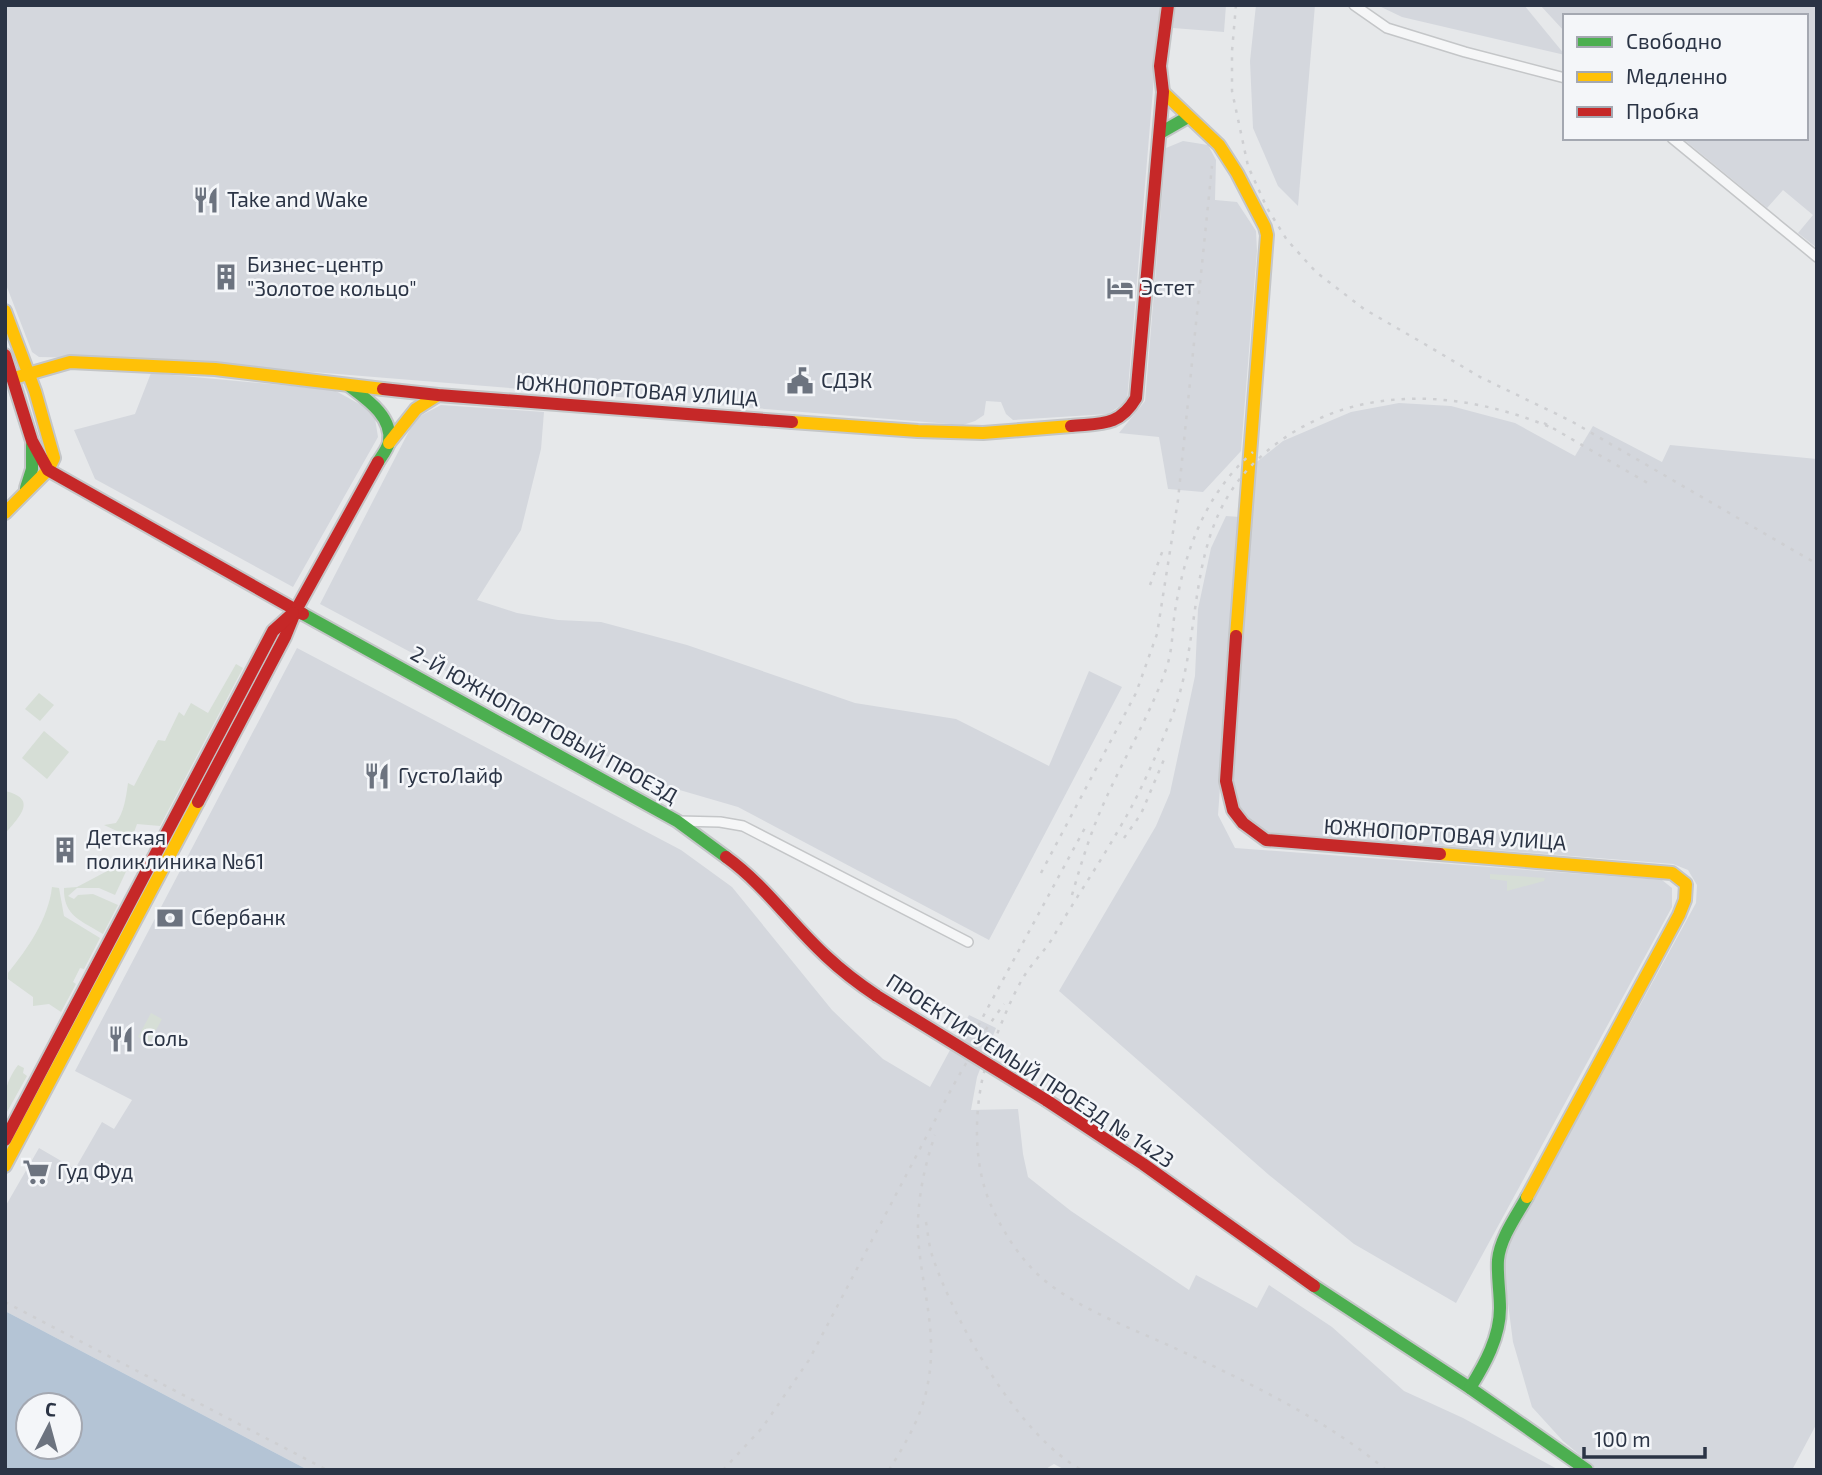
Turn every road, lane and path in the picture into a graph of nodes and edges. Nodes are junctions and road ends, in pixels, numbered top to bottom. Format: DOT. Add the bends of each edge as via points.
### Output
graph roads {
  1 [pos="1168,5"];
  2 [pos="1354,5"];
  3 [pos="1563,77"];
  4 [pos="1163,92"];
  5 [pos="1188,117"];
  6 [pos="1160,133"];
  7 [pos="1674,140"];
  8 [pos="1817,257"];
  9 [pos="5,311"];
  10 [pos="5,355"];
  11 [pos="28,373"];
  12 [pos="14,378"];
  13 [pos="347,385"];
  14 [pos="438,395"];
  15 [pos="32,441"];
  16 [pos="388,443"];
  17 [pos="48,470"];
  18 [pos="24,492"];
  19 [pos="5,513"];
  20 [pos="296,610"];
  21 [pos="269,652"];
  22 [pos="677,821"];
  23 [pos="968,942"];
  24 [pos="5,1140"];
  25 [pos="5,1166"];
  26 [pos="1470,1388"];
  27 [pos="1587,1470"];
  1 -- 4 [label="main road, ЮЖНОПОРТОВАЯ УЛИЦА" via="1160,66"];
  2 -- 3 [label="street" via="1387,28"];
  4 -- 5 [label="main road"];
  4 -- 6 [label="main road, ЮЖНОПОРТОВАЯ УЛИЦА"];
  5 -- 6 [label="main road"];
  5 -- 26 [label="main road, ЮЖНОПОРТОВАЯ УЛИЦА" via="1226,153 1267,235 1226,783 1231,807 1243,826 1266,840 1646,870 1672,873 1686,884 1679,915 1504,1238 1498,1258 1496,1335"];
  6 -- 14 [label="main road, ЮЖНОПОРТОВАЯ УЛИЦА" via="1136,398 1128,412 1114,422 983,433 918,431"];
  7 -- 8 [label="street"];
  9 -- 11 [label="main road"];
  10 -- 12 [label="main road"];
  11 -- 12 [label="main road, ЮЖНОПОРТОВАЯ УЛИЦА"];
  11 -- 13 [label="main road, ЮЖНОПОРТОВАЯ УЛИЦА" via="70,362 133,364"];
  11 -- 17 [label="main road" via="54,458"];
  12 -- 15 [label="main road"];
  13 -- 14 [label="main road, ЮЖНОПОРТОВАЯ УЛИЦА"];
  13 -- 16 [label="main road" via="383,415 389,428"];
  14 -- 16 [label="main road" via="416,409"];
  15 -- 17 [label="main road"];
  15 -- 18 [label="main road" via="32,469"];
  16 -- 20 [label="main road"];
  17 -- 18 [label="main road"];
  17 -- 20 [label="main road, 2-Й ЮЖНОПОРТОВЫЙ ПРОЕЗД"];
  18 -- 19 [label="main road"];
  20 -- 21 [label="main road"];
  20 -- 22 [label="main road, 2-Й ЮЖНОПОРТОВЫЙ ПРОЕЗД"];
  21 -- 24 [label="main road"];
  21 -- 25 [label="main road"];
  22 -- 23 [label="street, 2-Й ЮЖНОПОРТОВЫЙ ПРОЕЗД" via="743,826"];
  22 -- 26 [label="main road, ПРОЕКТИРУЕМЫЙ ПРОЕЗД № 1423, bridge" via="734,863 824,955 877,996 1143,1164 1380,1332"];
  26 -- 27 [label="main road"];
}
